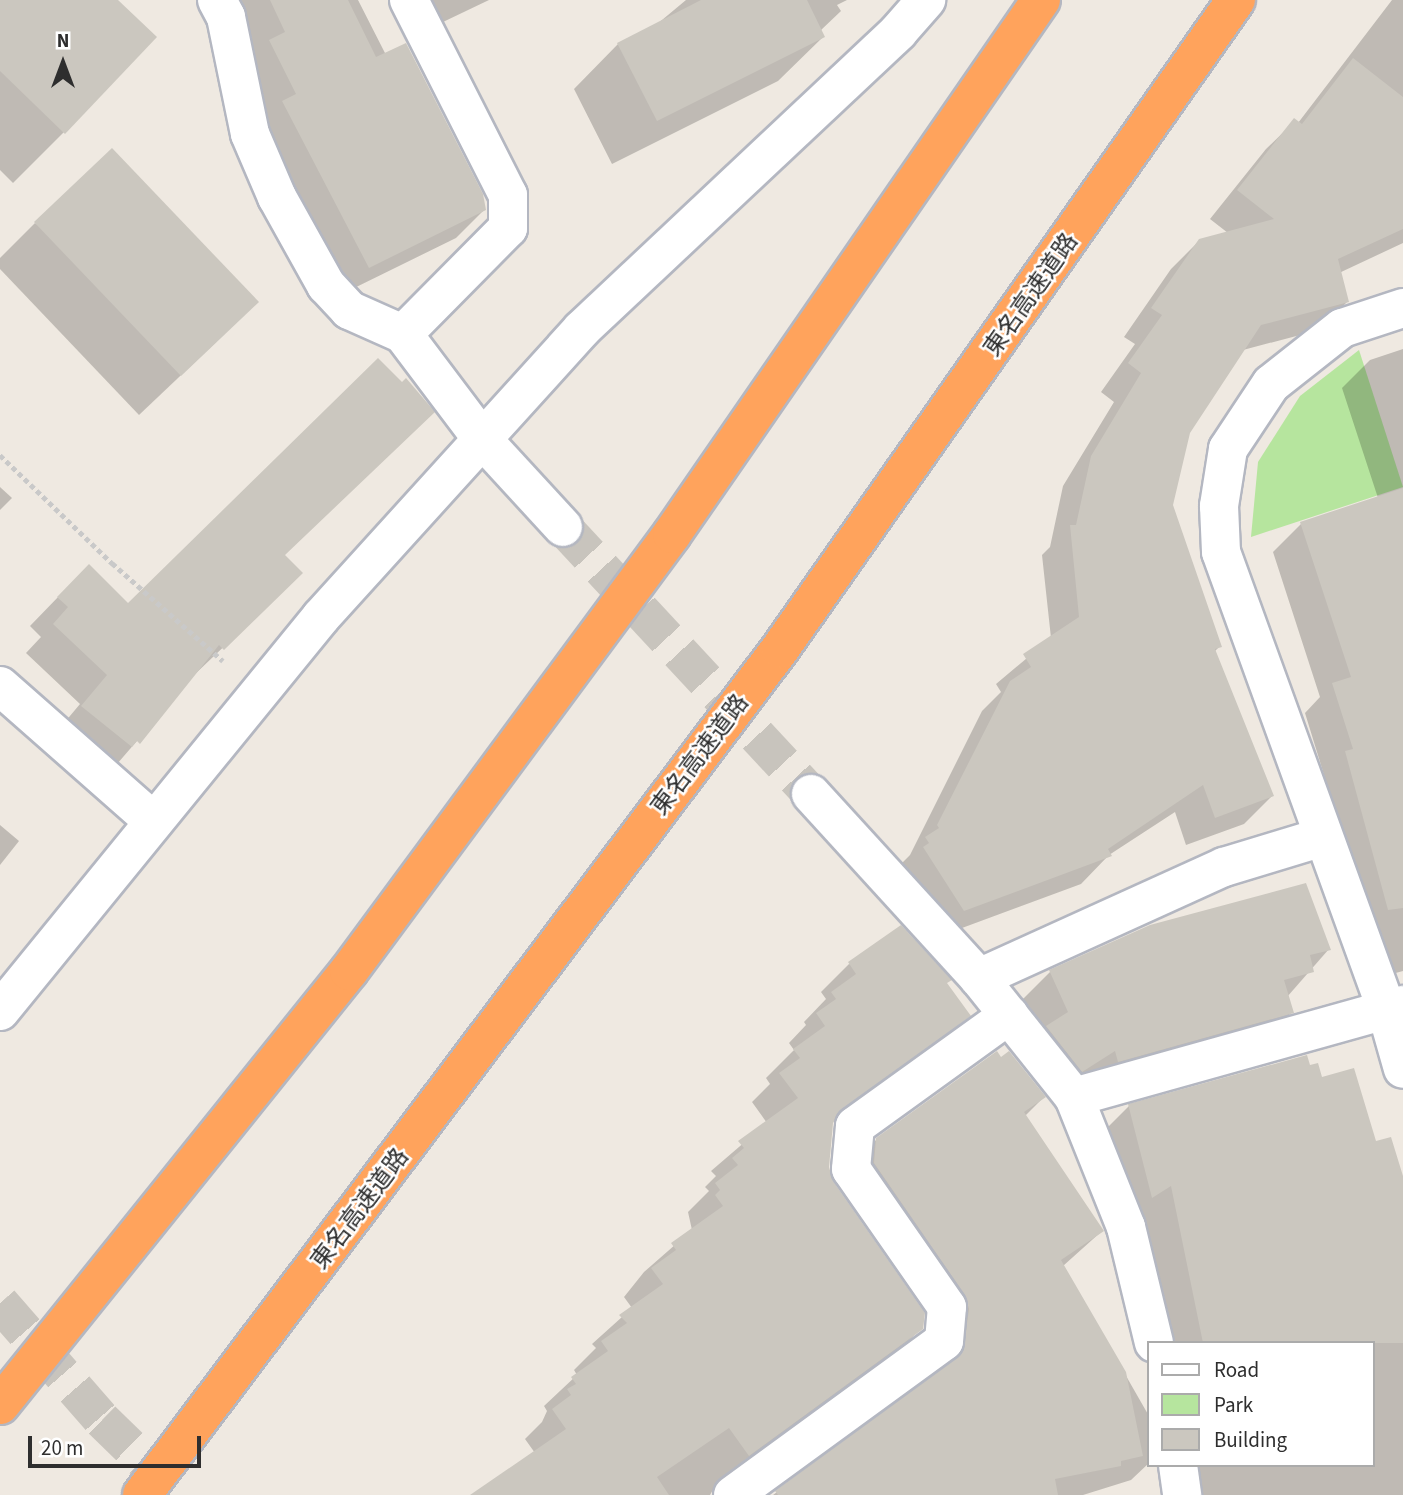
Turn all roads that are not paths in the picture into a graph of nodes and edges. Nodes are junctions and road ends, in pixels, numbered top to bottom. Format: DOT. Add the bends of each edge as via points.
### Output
graph roads {
  1 [pos="217,0"];
  2 [pos="410,0"];
  3 [pos="926,0"];
  4 [pos="1041,0"];
  5 [pos="1236,0"];
  6 [pos="1403,308"];
  7 [pos="403,334"];
  8 [pos="483,440"];
  9 [pos="563,527"];
  10 [pos="0,686"];
  11 [pos="811,794"];
  12 [pos="153,822"];
  13 [pos="1323,837"];
  14 [pos="979,978"];
  15 [pos="1395,1007"];
  16 [pos="0,1011"];
  17 [pos="1009,1015"];
  18 [pos="1403,1069"];
  19 [pos="1074,1097"];
  20 [pos="1154,1341"];
  21 [pos="0,1405"];
  22 [pos="1178,1467"];
  23 [pos="142,1495"];
  24 [pos="733,1495"];
  25 [pos="1182,1495"];
  1 -- 7 [label="street" via="226,17 250,134 277,197 326,285 349,310"];
  2 -- 7 [label="street" via="508,195 508,228"];
  3 -- 8 [label="street" via="898,32 582,329"];
  4 -- 21 [label="highway" via="672,534 373,937"];
  5 -- 23 [label="highway, 東名高速道路" via="780,649"];
  6 -- 13 [label="street" via="1342,328 1271,384 1228,449 1219,506 1221,552"];
  7 -- 8 [label="street"];
  8 -- 9 [label="street"];
  8 -- 12 [label="street" via="321,617"];
  10 -- 12 [label="street"];
  11 -- 14 [label="street"];
  12 -- 16 [label="street"];
  13 -- 14 [label="street" via="1224,867"];
  13 -- 15 [label="street"];
  14 -- 17 [label="street"];
  15 -- 18 [label="street"];
  15 -- 19 [label="street"];
  17 -- 19 [label="street"];
  17 -- 24 [label="street" via="855,1126 851,1169 947,1307 944,1342"];
  19 -- 20 [label="street" via="1126,1227"];
  22 -- 25 [label="street"];
}
